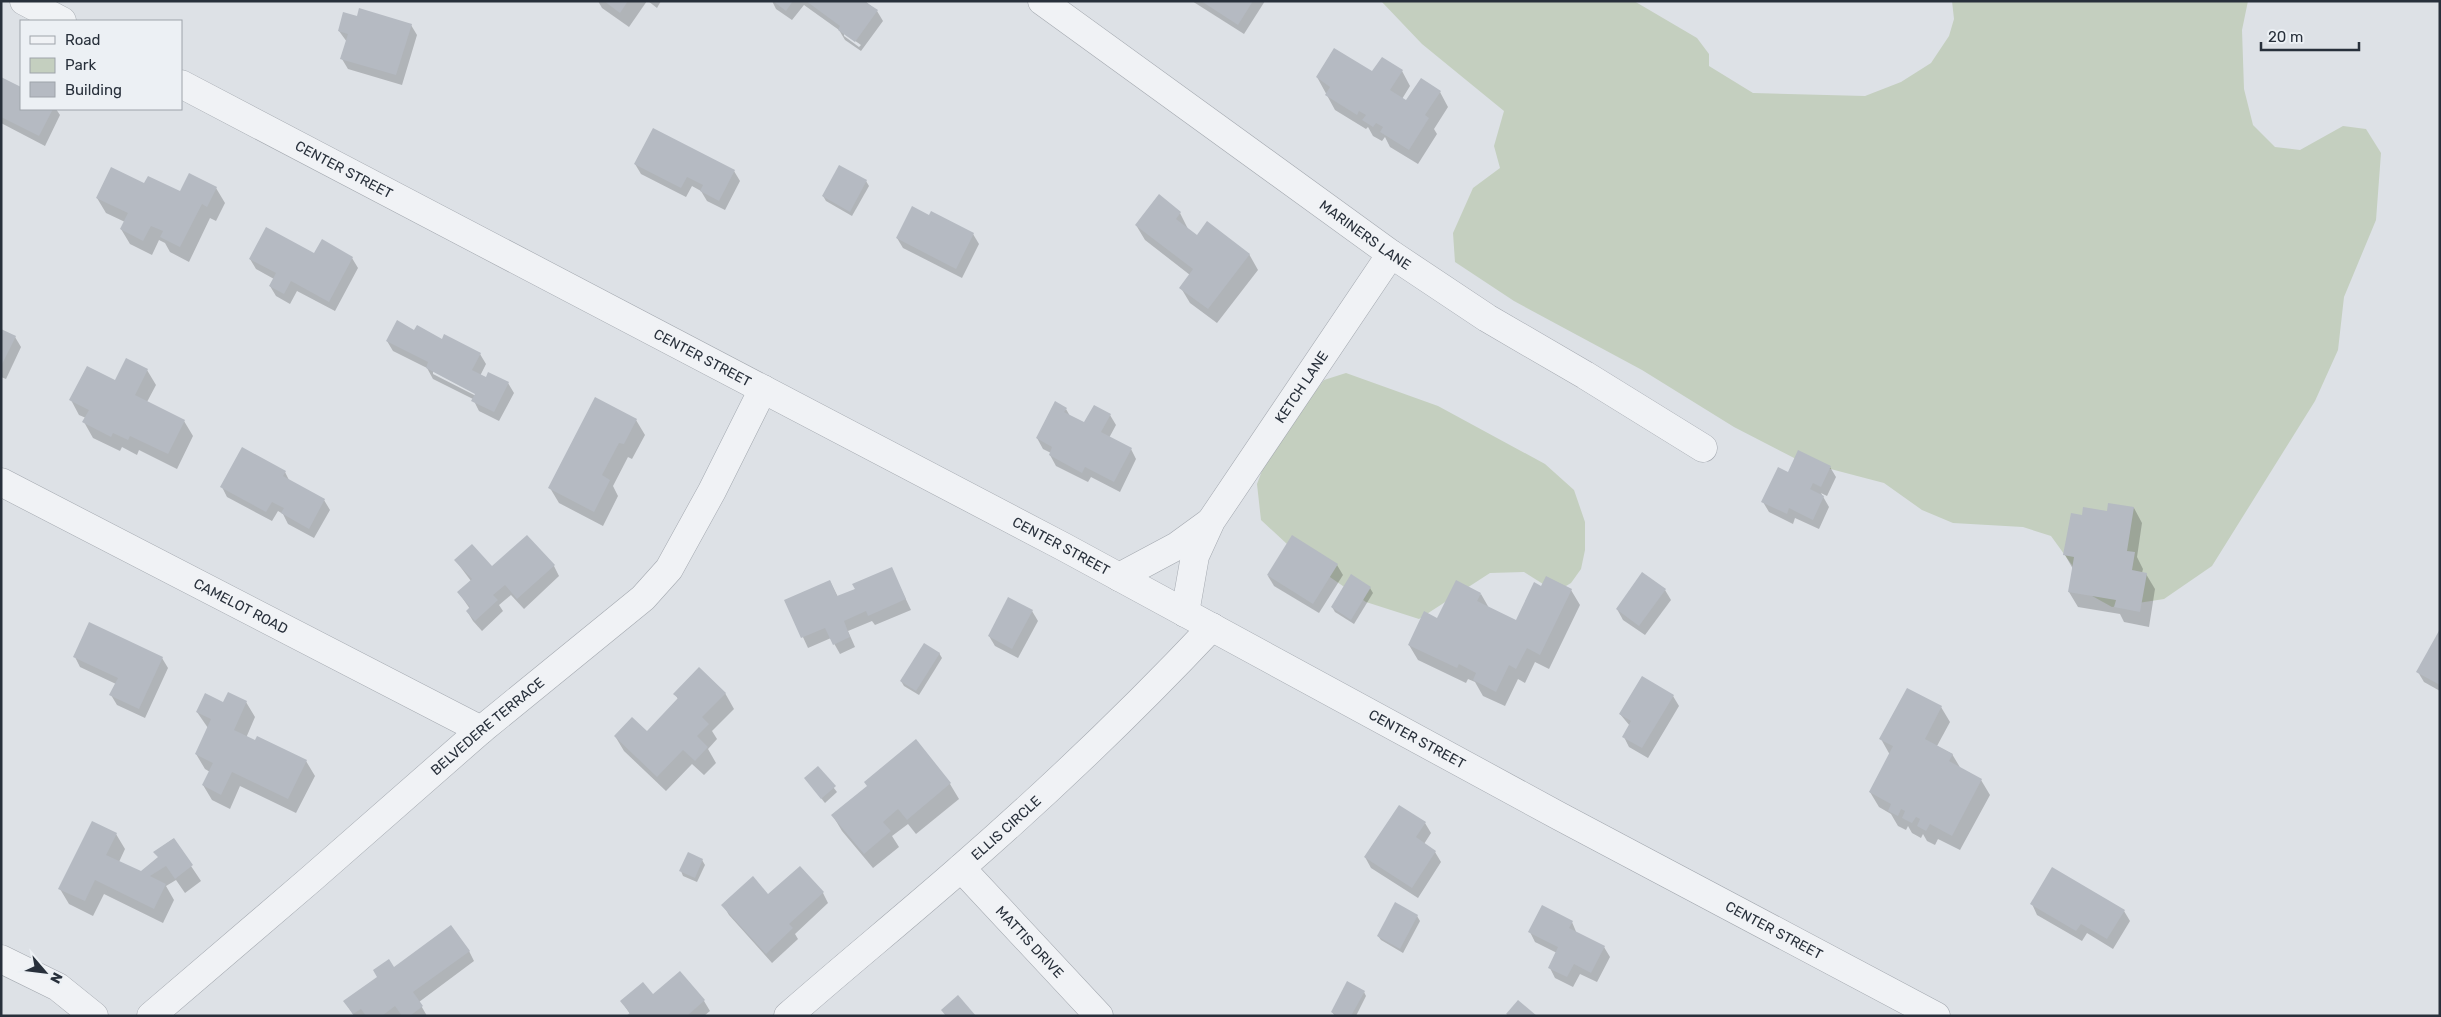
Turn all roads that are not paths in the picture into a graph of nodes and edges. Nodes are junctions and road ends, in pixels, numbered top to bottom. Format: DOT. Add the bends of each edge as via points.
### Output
graph roads {
  1 [pos="24,1"];
  2 [pos="1042,1"];
  3 [pos="60,20"];
  4 [pos="182,85"];
  5 [pos="1391,254"];
  6 [pos="763,389"];
  7 [pos="1703,448"];
  8 [pos="1,482"];
  9 [pos="1211,521"];
  10 [pos="1120,577"];
  11 [pos="1185,613"];
  12 [pos="1212,627"];
  13 [pos="481,730"];
  14 [pos="961,868"];
  15 [pos="1,958"];
  16 [pos="94,1016"];
  17 [pos="151,1016"];
  18 [pos="788,1016"];
  19 [pos="1099,1016"];
  20 [pos="1936,1016"];
  1 -- 3 [label="street"];
  2 -- 5 [label="street, MARINERS LANE"];
  4 -- 6 [label="street, CENTER STREET"];
  5 -- 7 [label="street, MARINERS LANE" via="1487,318"];
  5 -- 9 [label="street, KETCH LANE"];
  6 -- 10 [label="street, CENTER STREET"];
  6 -- 13 [label="street, BELVEDERE TERRACE" via="669,569 643,598"];
  8 -- 13 [label="street, CAMELOT ROAD"];
  9 -- 10 [label="street, KETCH LANE" via="1177,546"];
  9 -- 11 [label="street, KETCH LANE" via="1196,556"];
  10 -- 11 [label="street, CENTER STREET"];
  11 -- 12 [label="street, CENTER STREET"];
  12 -- 14 [label="street, ELLIS CIRCLE" via="1084,757"];
  12 -- 20 [label="street, CENTER STREET"];
  13 -- 17 [label="street, BELVEDERE TERRACE"];
  14 -- 18 [label="street, ELLIS CIRCLE"];
  14 -- 19 [label="street, MATTIS DRIVE"];
  15 -- 16 [label="street" via="58,987"];
}
